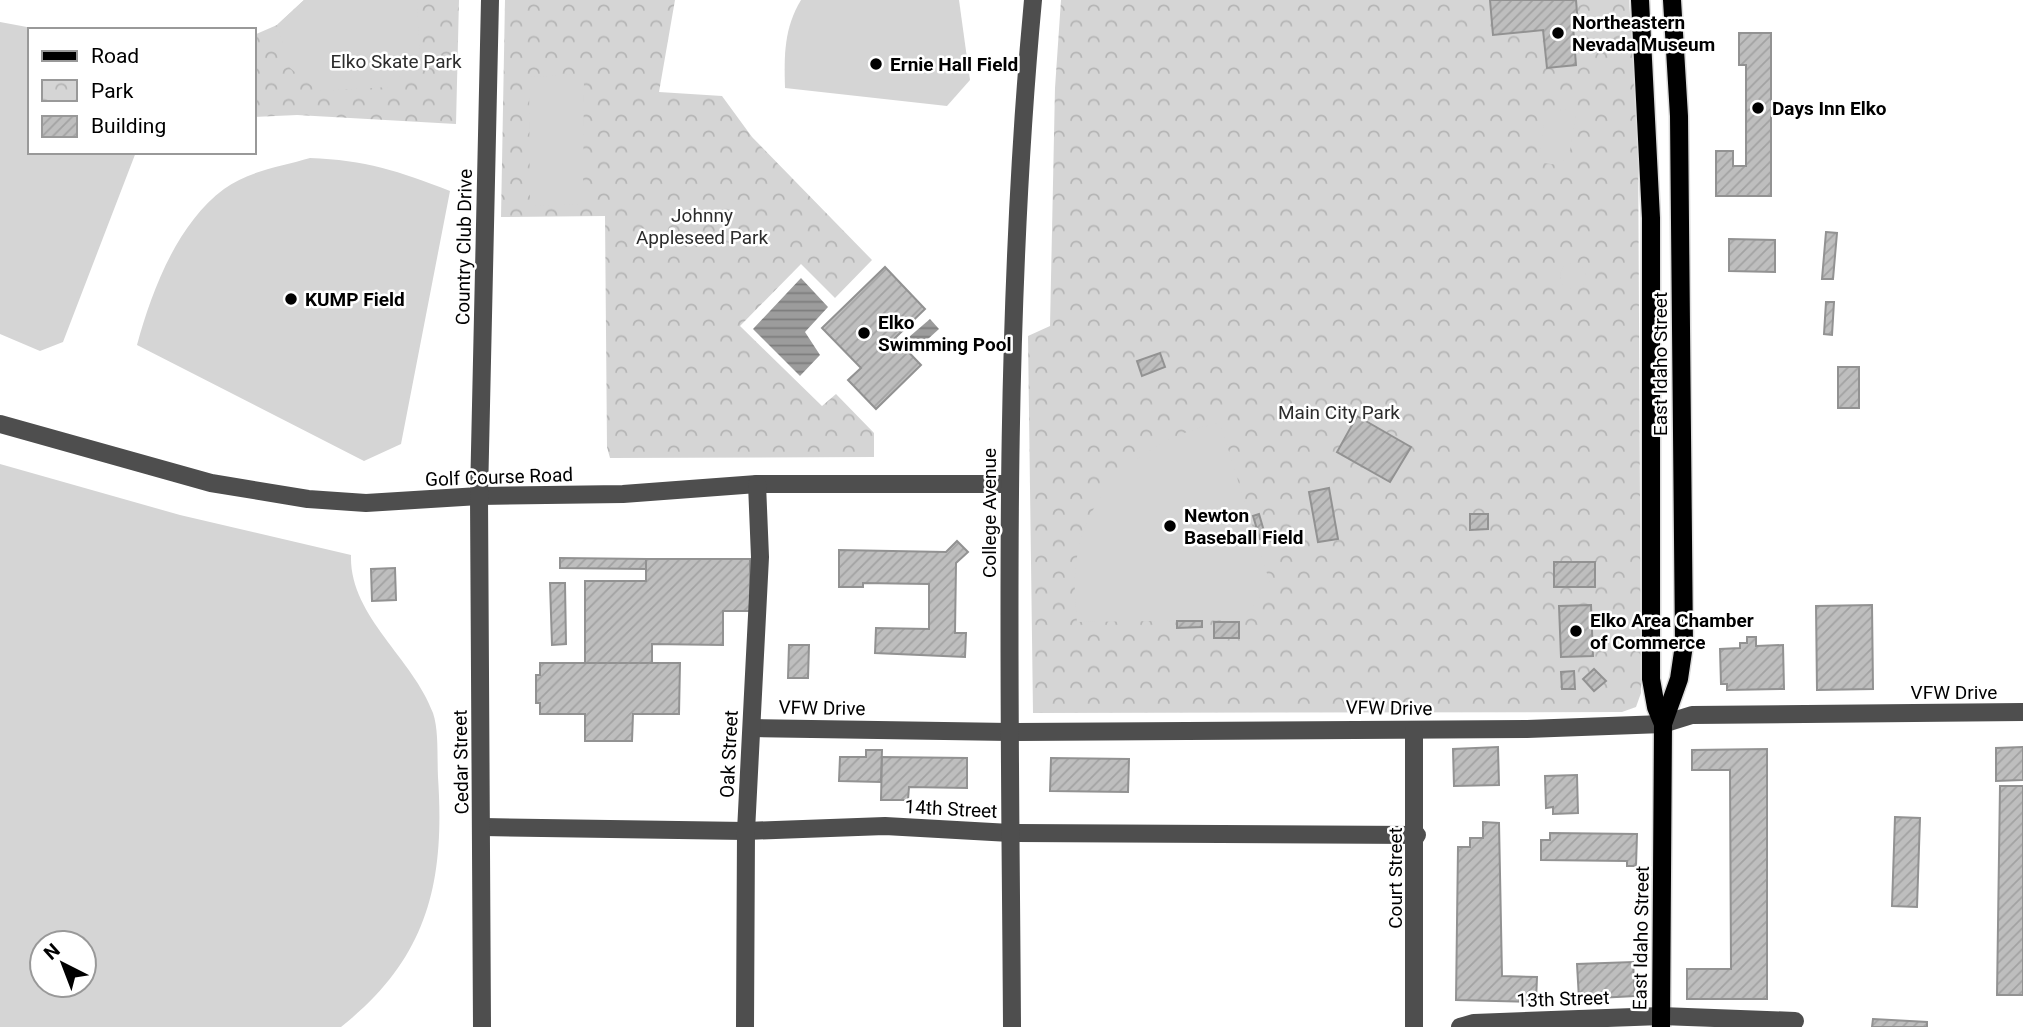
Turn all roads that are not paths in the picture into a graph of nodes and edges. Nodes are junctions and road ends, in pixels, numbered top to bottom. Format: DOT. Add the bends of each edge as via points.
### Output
graph roads {
  1 [pos="490,0"];
  2 [pos="1033,0"];
  3 [pos="1640,0"];
  4 [pos="1672,0"];
  5 [pos="0,424"];
  6 [pos="757,484"];
  7 [pos="1009,484"];
  8 [pos="479,496"];
  9 [pos="2023,712"];
  10 [pos="1663,724"];
  11 [pos="752,728"];
  12 [pos="1414,730"];
  13 [pos="1010,732"];
  14 [pos="483,827"];
  15 [pos="746,831"];
  16 [pos="1010,833"];
  17 [pos="1416,835"];
  18 [pos="1795,1021"];
  19 [pos="1661,1022"];
  20 [pos="482,1027"];
  21 [pos="745,1027"];
  22 [pos="1012,1027"];
  23 [pos="1414,1027"];
  24 [pos="1460,1027"];
  1 -- 8 [label="street, Country Club Drive"];
  2 -- 7 [label="street, College Avenue" via="1023,92"];
  3 -- 10 [label="main road, East Idaho Street" via="1651,218 1651,679"];
  4 -- 10 [label="main road, East Idaho Street" via="1679,116 1684,645 1679,679"];
  5 -- 8 [label="street, Golf Course Road" via="261,493 366,503"];
  6 -- 7 [label="street, Golf Course Road"];
  6 -- 8 [label="street, Golf Course Road" via="623,494"];
  6 -- 11 [label="street, Oak Street" via="760,557"];
  7 -- 13 [label="street, College Avenue"];
  8 -- 14 [label="street, Cedar Street"];
  9 -- 10 [label="street, VFW Drive" via="1692,715"];
  10 -- 12 [label="street, VFW Drive"];
  10 -- 19 [label="main road, East Idaho Street"];
  11 -- 13 [label="street, VFW Drive"];
  11 -- 15 [label="street, Oak Street"];
  12 -- 13 [label="street, VFW Drive"];
  12 -- 17 [label="street, Court Street"];
  13 -- 16 [label="street, College Avenue"];
  14 -- 15 [label="street, 14th Street"];
  14 -- 20 [label="street, Cedar Street"];
  15 -- 16 [label="street, 14th Street" via="885,826"];
  15 -- 21 [label="street, Oak Street"];
  16 -- 17 [label="street, 14th Street"];
  16 -- 22 [label="street, College Avenue"];
  17 -- 23 [label="street, Court Street"];
  18 -- 19 [label="street, 13th Street"];
  19 -- 24 [label="street, 13th Street" via="1474,1023"];
}
